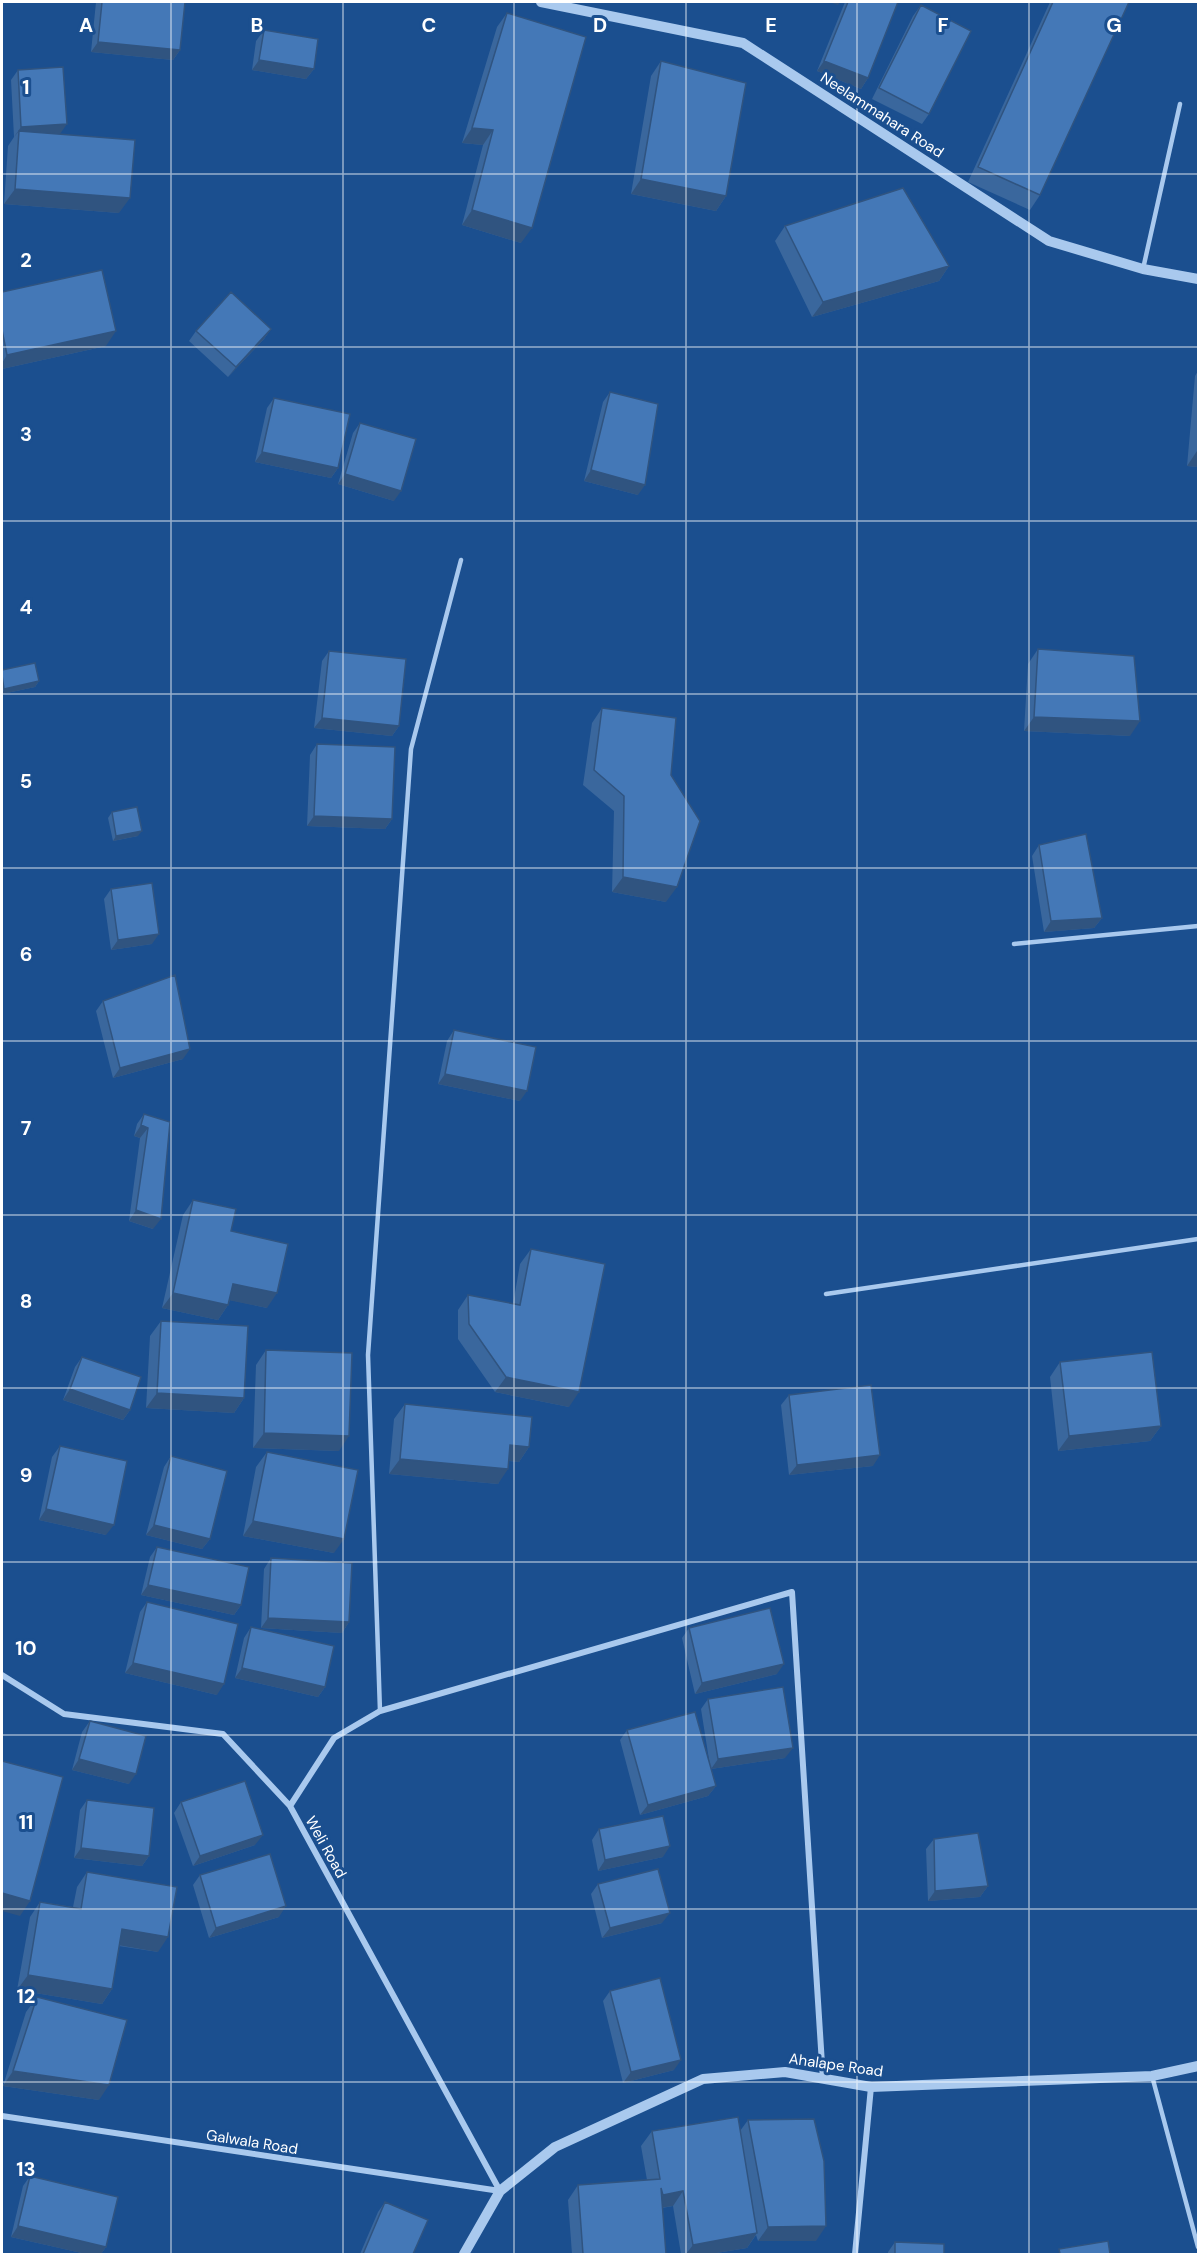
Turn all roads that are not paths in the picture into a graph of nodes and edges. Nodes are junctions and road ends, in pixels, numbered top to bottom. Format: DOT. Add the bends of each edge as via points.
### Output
graph roads {
  1 [pos="547,2"];
  2 [pos="1180,104"];
  3 [pos="1143,269"];
  4 [pos="1198,279"];
  5 [pos="461,560"];
  6 [pos="1198,926"];
  7 [pos="1014,944"];
  8 [pos="1198,1239"];
  9 [pos="826,1294"];
  10 [pos="2,1675"];
  11 [pos="380,1711"];
  12 [pos="290,1806"];
  13 [pos="1198,2066"];
  14 [pos="1152,2076"];
  15 [pos="823,2081"];
  16 [pos="871,2087"];
  17 [pos="2,2116"];
  18 [pos="500,2191"];
  19 [pos="1198,2247"];
  20 [pos="464,2254"];
  21 [pos="855,2254"];
  1 -- 3 [label="street, Neelammahara Road" via="743,43 1049,241"];
  2 -- 3 [label="lane"];
  3 -- 4 [label="street, Neelammahara Road"];
  5 -- 11 [label="lane" via="411,748 368,1355"];
  6 -- 7 [label="lane"];
  8 -- 9 [label="lane"];
  10 -- 12 [label="street, Weli Road" via="64,1714 223,1734"];
  11 -- 12 [label="street" via="334,1738"];
  11 -- 15 [label="street" via="792,1592"];
  12 -- 18 [label="street, Weli Road"];
  13 -- 14 [label="street, Ahalape Road"];
  14 -- 16 [label="street, Ahalape Road"];
  14 -- 19 [label="lane"];
  15 -- 16 [label="street, Ahalape Road"];
  15 -- 18 [label="street, Ahalape Road" via="785,2072 703,2079 555,2146"];
  16 -- 21 [label="street"];
  17 -- 18 [label="street, Galwala Road"];
  18 -- 20 [label="street, Ahalape Road"];
}
